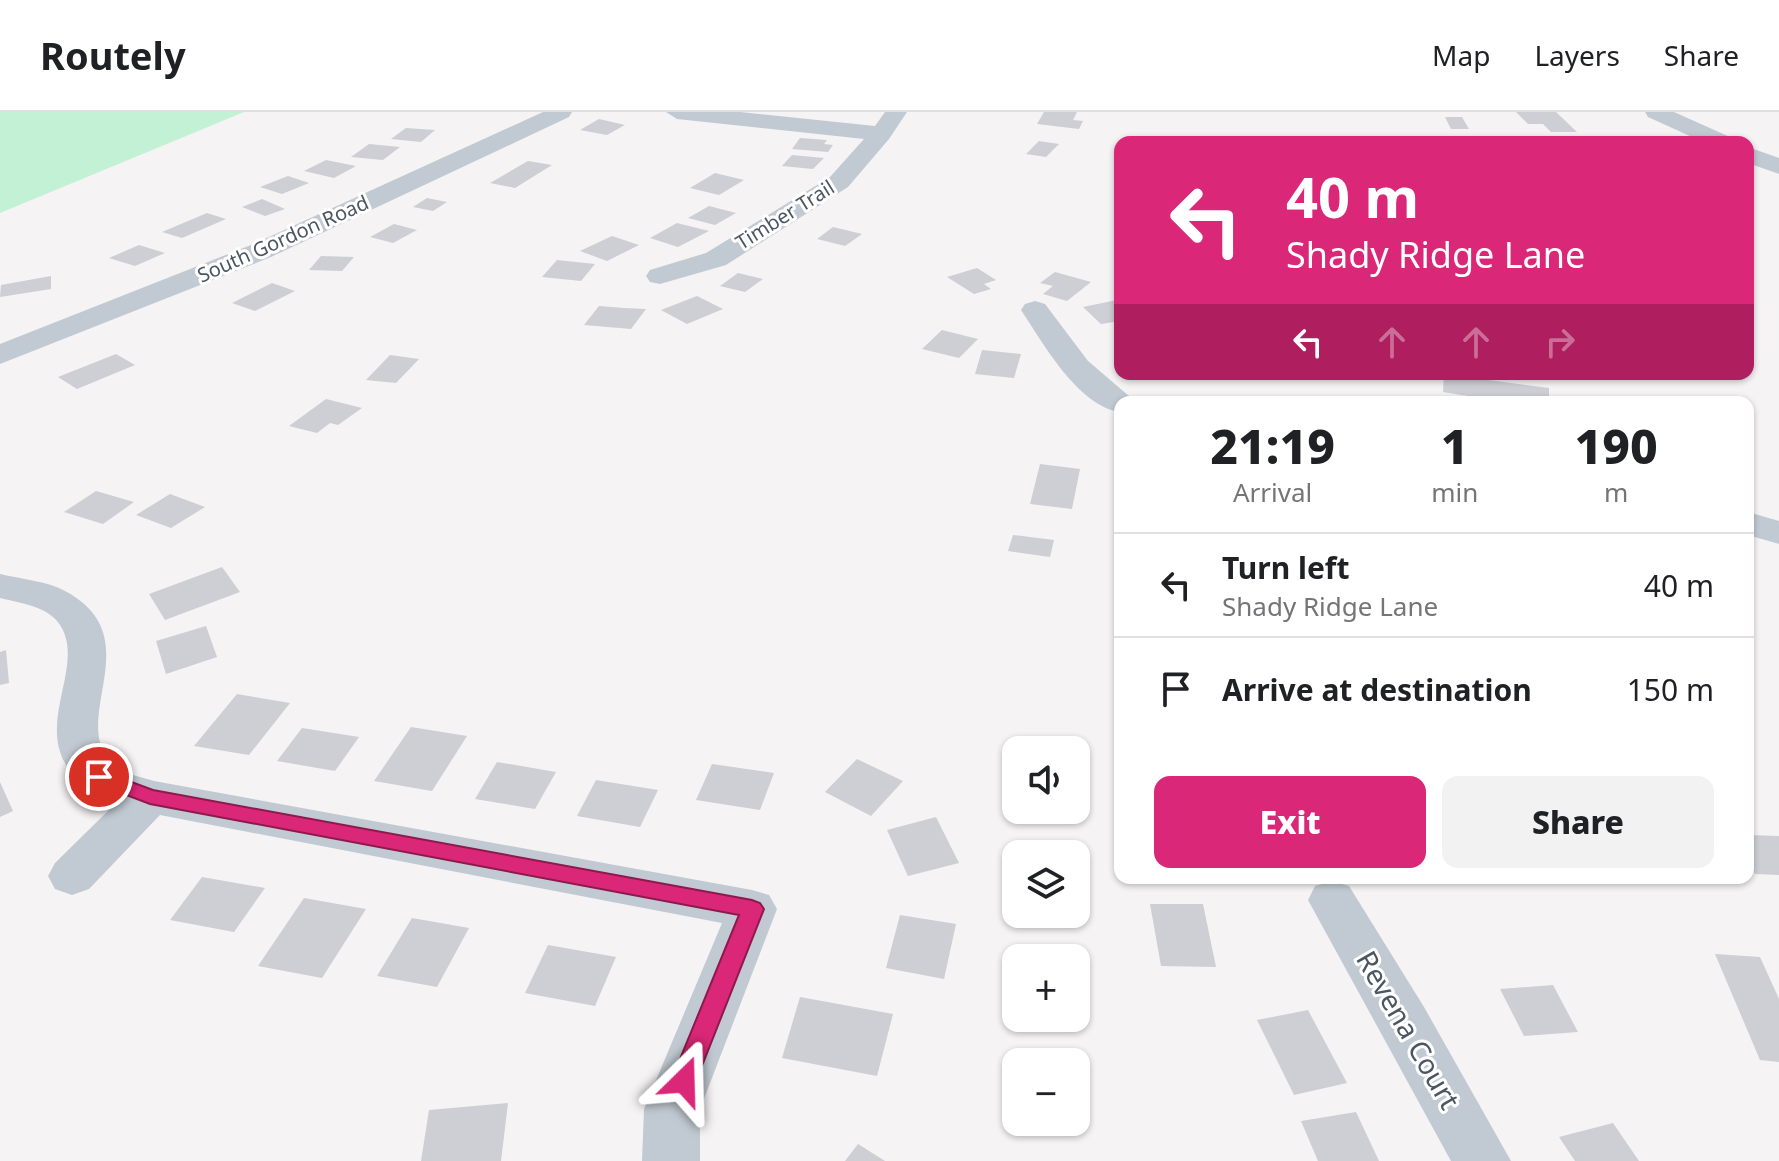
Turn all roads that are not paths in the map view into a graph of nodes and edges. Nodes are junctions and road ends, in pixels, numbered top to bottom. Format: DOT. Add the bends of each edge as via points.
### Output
graph roads {
  1 [pos="561,112"];
  2 [pos="677,112"];
  3 [pos="1656,112"];
  4 [pos="889,123"];
  5 [pos="1709,136"];
  6 [pos="1754,157"];
  7 [pos="1779,167"];
  8 [pos="660,276"];
  9 [pos="1035,310"];
  10 [pos="0,355"];
  11 [pos="1114,401"];
  12 [pos="1754,525"];
  13 [pos="1779,533"];
  14 [pos="0,586"];
  15 [pos="150,797"];
  16 [pos="72,876"];
  17 [pos="1332,900"];
  18 [pos="671,1161"];
  19 [pos="1482,1161"];
  1 -- 10 [label="street, South Gordon Road" via="261,251"];
  2 -- 4 [label="street, Timber Trail"];
  3 -- 5 [label="street"];
  4 -- 8 [label="street, Timber Trail" via="839,182 716,259"];
  6 -- 7 [label="street"];
  9 -- 11 [label="street" via="1077,368"];
  12 -- 13 [label="street"];
  14 -- 15 [label="street" via="51,597 86,628 88,653 77,732 83,757 99,777"];
  15 -- 16 [label="street"];
  15 -- 18 [label="street" via="752,909 672,1109"];
  17 -- 19 [label="street, Revena Court"];
}
